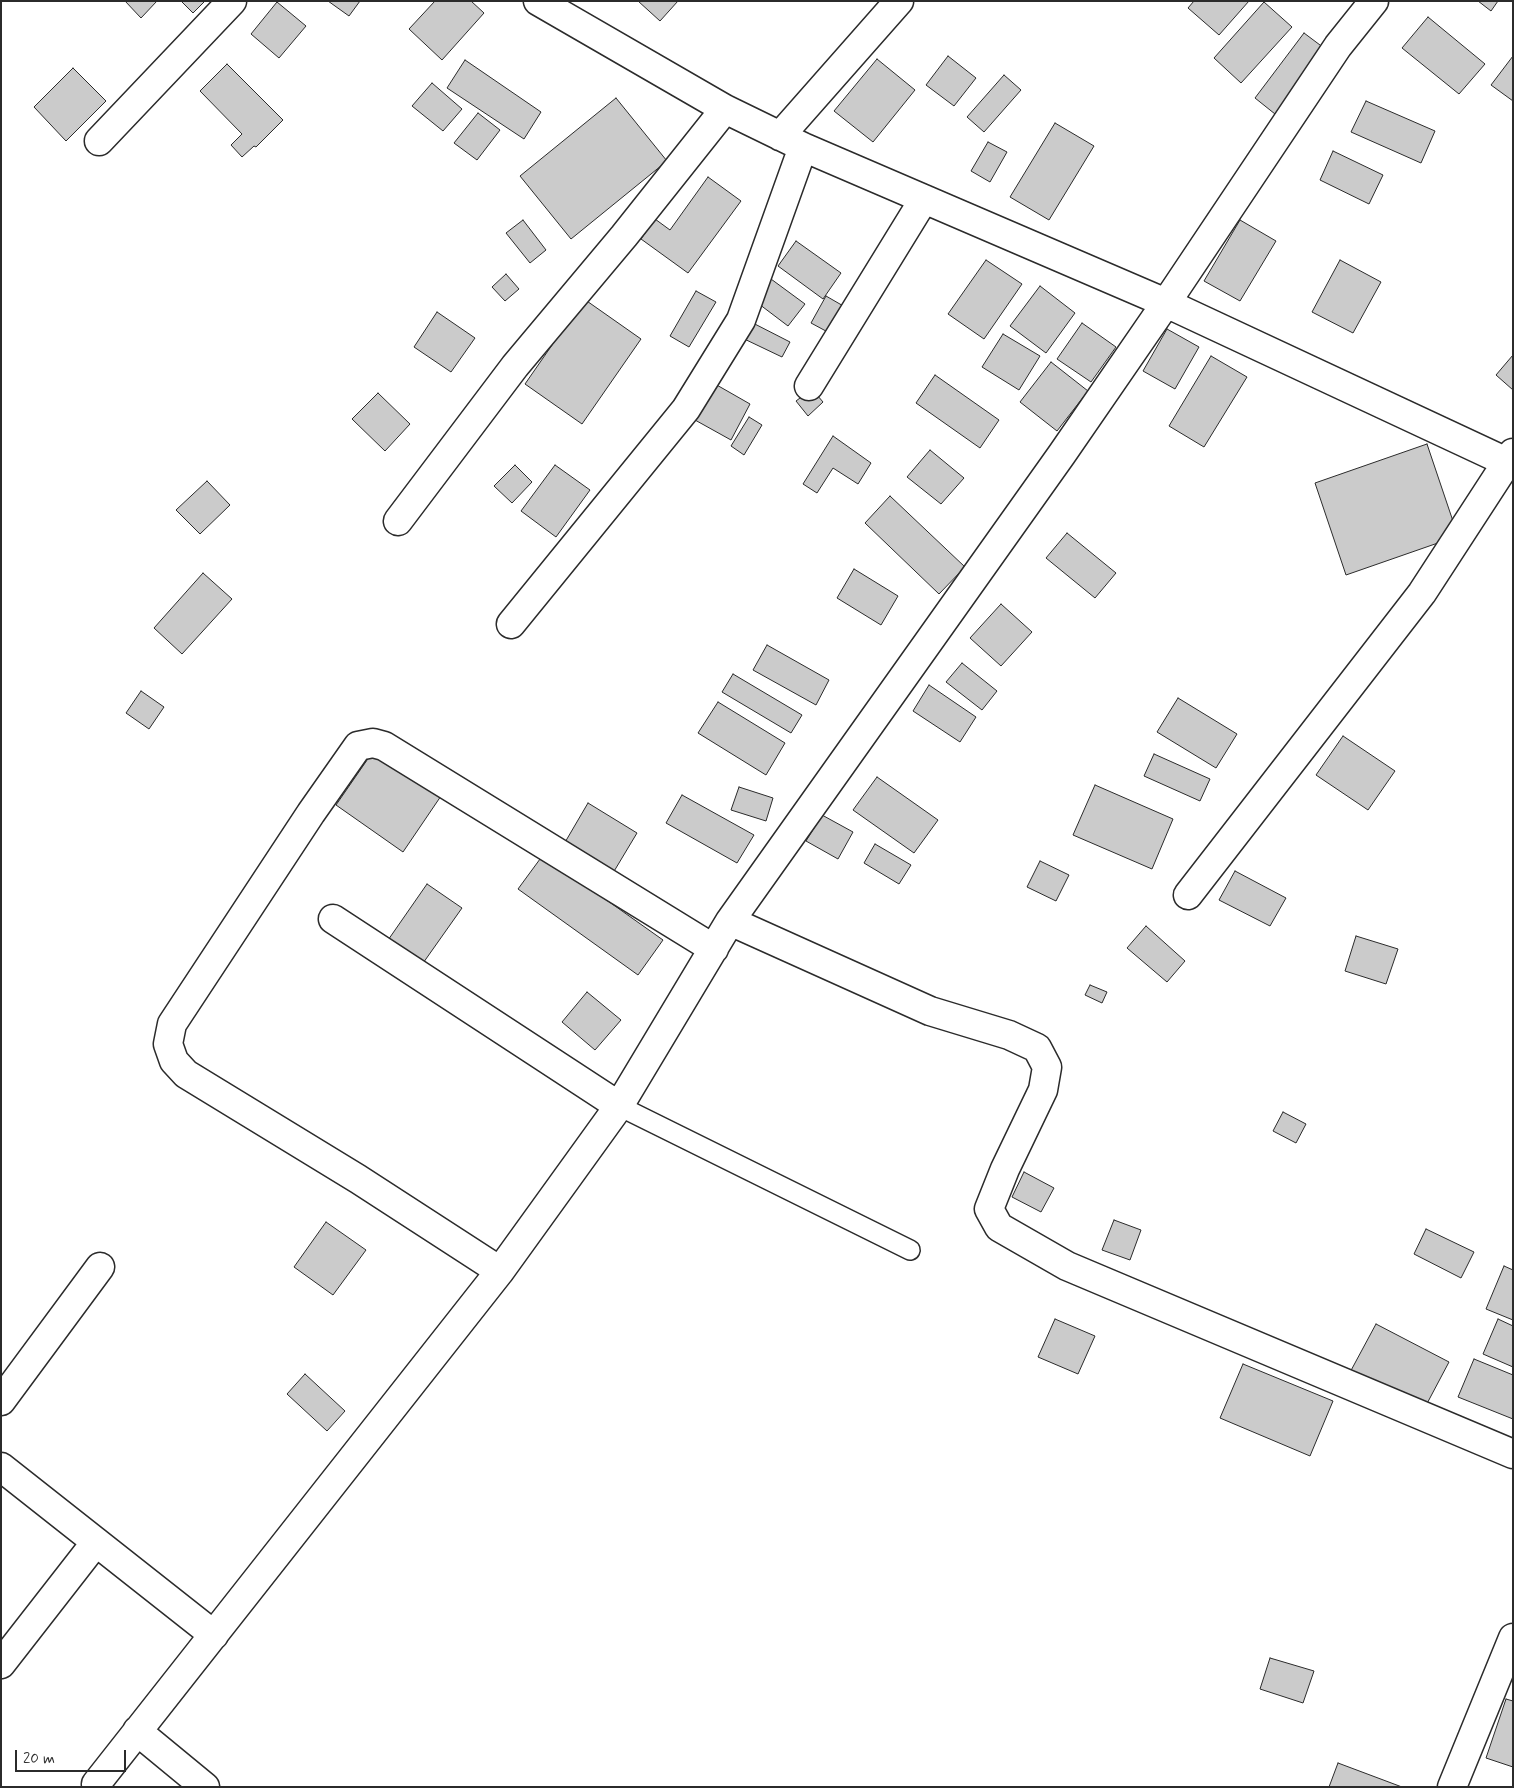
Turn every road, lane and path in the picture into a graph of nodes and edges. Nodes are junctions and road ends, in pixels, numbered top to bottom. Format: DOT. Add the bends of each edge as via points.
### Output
graph roads {
  1 [pos="232,1"];
  2 [pos="538,1"];
  3 [pos="899,1"];
  4 [pos="1374,1"];
  5 [pos="567,8"];
  6 [pos="725,109"];
  7 [pos="99,141"];
  8 [pos="792,142"];
  9 [pos="924,199"];
  10 [pos="1166,304"];
  11 [pos="809,386"];
  12 [pos="1511,460"];
  13 [pos="398,521"];
  14 [pos="511,624"];
  15 [pos="1188,896"];
  16 [pos="333,919"];
  17 [pos="730,921"];
  18 [pos="714,949"];
  19 [pos="619,1106"];
  20 [pos="910,1250"];
  21 [pos="100,1267"];
  22 [pos="500,1270"];
  23 [pos="1,1401"];
  24 [pos="1513,1454"];
  25 [pos="1,1466"];
  26 [pos="96,1542"];
  27 [pos="214,1635"];
  28 [pos="1513,1638"];
  29 [pos="1,1664"];
  30 [pos="138,1731"];
  31 [pos="96,1784"];
  32 [pos="204,1787"];
  33 [pos="1452,1787"];
  1 -- 7 [label="street"];
  2 -- 5 [label="street"];
  3 -- 8 [label="street"];
  4 -- 10 [label="street" via="1338,46"];
  5 -- 6 [label="street"];
  6 -- 8 [label="street"];
  6 -- 13 [label="street" via="515,366"];
  8 -- 9 [label="street"];
  8 -- 14 [label="street" via="741,320 686,409"];
  9 -- 10 [label="street"];
  9 -- 11 [label="street"];
  10 -- 12 [label="street"];
  10 -- 17 [label="street"];
  12 -- 15 [label="street" via="1422,592"];
  16 -- 19 [label="street"];
  17 -- 18 [label="street"];
  17 -- 24 [label="street" via="930,1011 1009,1035 1037,1048 1047,1068 1043,1090 989,1209 999,1227 1067,1266"];
  18 -- 19 [label="street"];
  18 -- 22 [label="street" via="384,746 373,743 358,746 311,813 172,1024 168,1044 174,1060 186,1074"];
  19 -- 20 [label="lane"];
  19 -- 22 [label="street"];
  21 -- 23 [label="street"];
  22 -- 27 [label="street"];
  25 -- 26 [label="street"];
  26 -- 27 [label="street"];
  26 -- 29 [label="street"];
  27 -- 30 [label="street"];
  28 -- 33 [label="street"];
  30 -- 31 [label="street"];
  30 -- 32 [label="street"];
}
